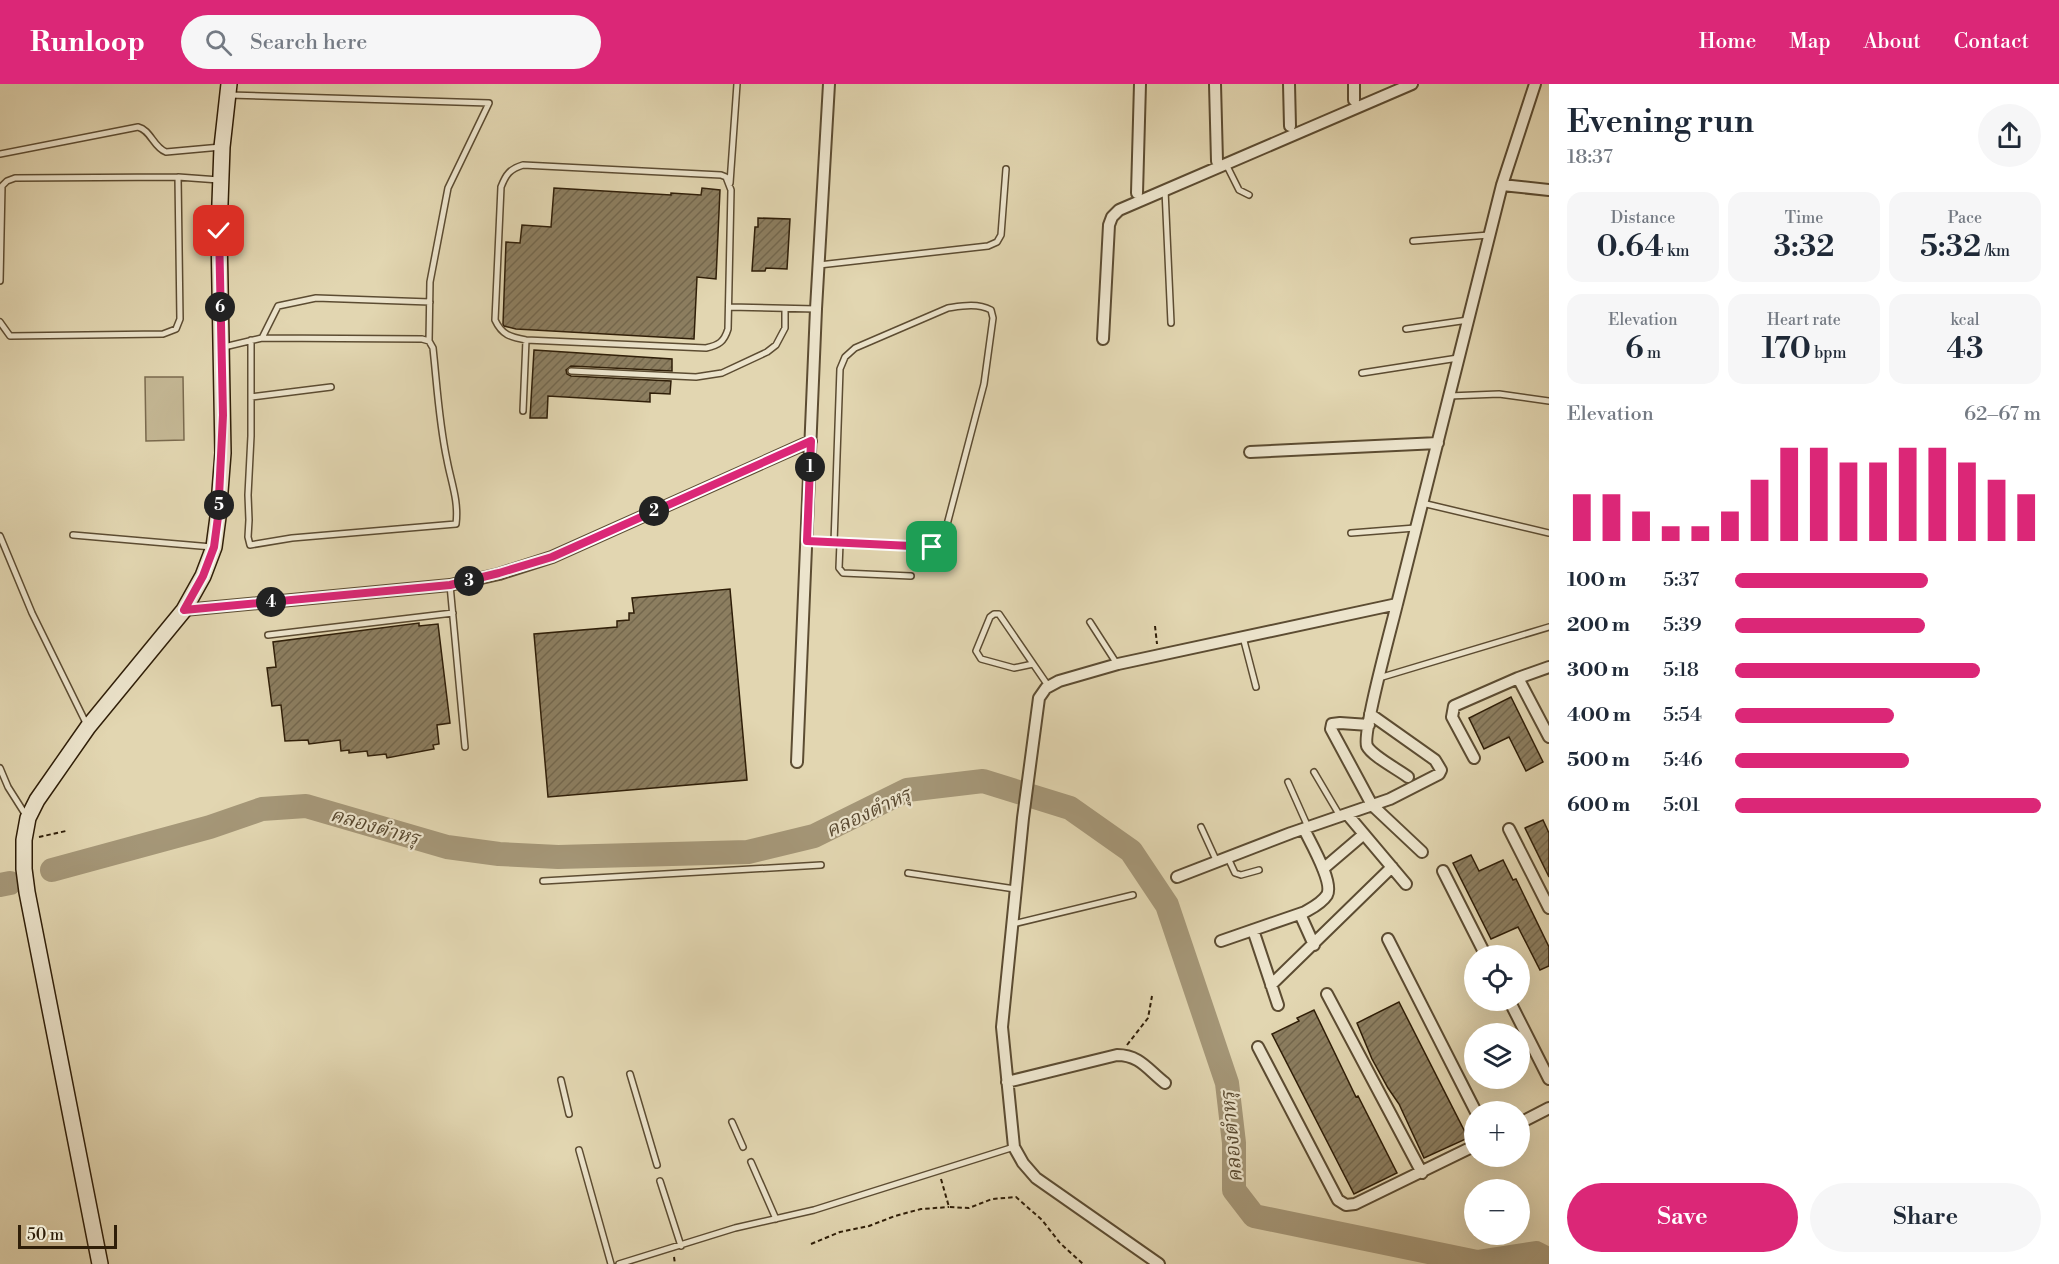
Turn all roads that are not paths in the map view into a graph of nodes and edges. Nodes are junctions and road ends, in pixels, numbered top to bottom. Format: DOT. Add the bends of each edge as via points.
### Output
graph roads {
  1 [pos="736,84"];
  2 [pos="829,84"];
  3 [pos="1140,84"];
  4 [pos="1215,84"];
  5 [pos="1289,84"];
  6 [pos="1354,84"];
  7 [pos="1412,84"];
  8 [pos="1535,84"];
  9 [pos="228,90"];
  10 [pos="1354,100"];
  11 [pos="1290,126"];
  12 [pos="222,147"];
  13 [pos="0,154"];
  14 [pos="1221,163"];
  15 [pos="1006,169"];
  16 [pos="178,177"];
  17 [pos="220,180"];
  18 [pos="730,183"];
  19 [pos="1502,185"];
  20 [pos="1165,190"];
  21 [pos="1549,190"];
  22 [pos="1137,193"];
  23 [pos="1249,195"];
  24 [pos="1490,235"];
  25 [pos="1413,241"];
  26 [pos="819,265"];
  27 [pos="0,281"];
  28 [pos="430,302"];
  29 [pos="729,307"];
  30 [pos="784,309"];
  31 [pos="816,309"];
  32 [pos="1468,320"];
  33 [pos="0,322"];
  34 [pos="1171,323"];
  35 [pos="1406,329"];
  36 [pos="262,338"];
  37 [pos="1103,339"];
  38 [pos="251,340"];
  39 [pos="526,340"];
  40 [pos="429,341"];
  41 [pos="221,348"];
  42 [pos="1459,358"];
  43 [pos="571,371"];
  44 [pos="1362,373"];
  45 [pos="331,387"];
  46 [pos="1449,396"];
  47 [pos="251,397"];
  48 [pos="1549,401"];
  49 [pos="523,411"];
  50 [pos="811,441"];
  51 [pos="1438,443"];
  52 [pos="1250,452"];
  53 [pos="1422,503"];
  54 [pos="1416,528"];
  55 [pos="1351,533"];
  56 [pos="1549,533"];
  57 [pos="73,535"];
  58 [pos="0,536"];
  59 [pos="807,541"];
  60 [pos="837,543"];
  61 [pos="214,547"];
  62 [pos="910,576"];
  63 [pos="450,585"];
  64 [pos="1397,604"];
  65 [pos="184,610"];
  66 [pos="453,613"];
  67 [pos="1090,622"];
  68 [pos="1549,627"];
  69 [pos="267,635"];
  70 [pos="1243,637"];
  71 [pos="1033,664"];
  72 [pos="1118,664"];
  73 [pos="1549,667"];
  74 [pos="1378,678"];
  75 [pos="1518,678"];
  76 [pos="1049,687"];
  77 [pos="1256,687"];
  78 [pos="1369,720"];
  79 [pos="88,727"];
  80 [pos="1549,737"];
  81 [pos="465,747"];
  82 [pos="1474,758"];
  83 [pos="797,762"];
  84 [pos="0,768"];
  85 [pos="1314,772"];
  86 [pos="1408,777"];
  87 [pos="1288,782"];
  88 [pos="1372,805"];
  89 [pos="1343,815"];
  90 [pos="28,818"];
  91 [pos="1201,827"];
  92 [pos="1306,828"];
  93 [pos="1509,829"];
  94 [pos="1364,834"];
  95 [pos="1422,852"];
  96 [pos="1228,858"];
  97 [pos="1217,862"];
  98 [pos="821,865"];
  99 [pos="1392,867"];
  100 [pos="1323,869"];
  101 [pos="1259,870"];
  102 [pos="1443,871"];
  103 [pos="908,873"];
  104 [pos="1177,877"];
  105 [pos="543,881"];
  106 [pos="1406,884"];
  107 [pos="1016,889"];
  108 [pos="1133,895"];
  109 [pos="1549,908"];
  110 [pos="1299,914"];
  111 [pos="1012,925"];
  112 [pos="1253,930"];
  113 [pos="1388,939"];
  114 [pos="1221,941"];
  115 [pos="1314,945"];
  116 [pos="1480,945"];
  117 [pos="1271,985"];
  118 [pos="1327,994"];
  119 [pos="1278,1005"];
  120 [pos="1515,1011"];
  121 [pos="1258,1047"];
  122 [pos="630,1074"];
  123 [pos="1549,1079"];
  124 [pos="561,1080"];
  125 [pos="1007,1082"];
  126 [pos="1165,1083"];
  127 [pos="1470,1101"];
  128 [pos="1549,1108"];
  129 [pos="569,1114"];
  130 [pos="1530,1118"];
  131 [pos="732,1122"];
  132 [pos="743,1147"];
  133 [pos="1014,1147"];
  134 [pos="579,1150"];
  135 [pos="1464,1151"];
  136 [pos="751,1162"];
  137 [pos="657,1166"];
  138 [pos="1422,1173"];
  139 [pos="660,1180"];
  140 [pos="776,1219"];
  141 [pos="681,1246"];
  142 [pos="100,1264"];
  143 [pos="610,1264"];
  144 [pos="619,1264"];
  145 [pos="1159,1264"];
  1 -- 18 [label="lane"];
  2 -- 26 [label="street"];
  3 -- 22 [label="street"];
  4 -- 14 [label="street"];
  5 -- 11 [label="street"];
  6 -- 10 [label="street"];
  7 -- 14 [label="street"];
  8 -- 19 [label="street"];
  9 -- 12 [label="street"];
  9 -- 28 [label="lane" via="489,103 448,188 430,282"];
  12 -- 13 [label="lane" via="166,152 138,127"];
  12 -- 17 [label="street"];
  14 -- 20 [label="street"];
  14 -- 23 [label="lane" via="1239,190"];
  15 -- 26 [label="lane" via="1001,235 997,242"];
  16 -- 17 [label="lane"];
  16 -- 27 [label="lane" via="7,181 2,186"];
  16 -- 33 [label="lane" via="177,329 163,333 10,336"];
  17 -- 41 [label="street"];
  18 -- 29 [label="lane"];
  18 -- 39 [label="lane" via="720,175 535,165 512,168 501,187 495,320 508,336"];
  19 -- 21 [label="street"];
  19 -- 24 [label="street"];
  20 -- 34 [label="lane"];
  20 -- 37 [label="street" via="1119,210 1112,217"];
  24 -- 25 [label="lane"];
  24 -- 32 [label="street"];
  26 -- 31 [label="street"];
  28 -- 36 [label="lane" via="316,298 278,306"];
  28 -- 40 [label="lane"];
  29 -- 30 [label="lane"];
  29 -- 39 [label="lane" via="725,339 706,348"];
  30 -- 31 [label="lane"];
  30 -- 43 [label="lane" via="785,328 776,345 722,373 696,377"];
  31 -- 50 [label="street"];
  32 -- 35 [label="lane"];
  32 -- 42 [label="street"];
  36 -- 38 [label="lane"];
  36 -- 40 [label="lane"];
  38 -- 41 [label="lane"];
  38 -- 47 [label="lane"];
  39 -- 49 [label="lane"];
  40 -- 47 [label="lane" via="455,489 456,524 250,544"];
  41 -- 61 [label="street" via="223,453"];
  42 -- 44 [label="lane"];
  42 -- 46 [label="street"];
  45 -- 47 [label="lane"];
  46 -- 48 [label="lane" via="1499,394"];
  46 -- 51 [label="street"];
  50 -- 59 [label="street"];
  50 -- 63 [label="street" via="552,557"];
  51 -- 52 [label="street"];
  51 -- 53 [label="street"];
  53 -- 54 [label="street"];
  53 -- 56 [label="lane"];
  54 -- 55 [label="lane"];
  54 -- 64 [label="street"];
  57 -- 61 [label="lane"];
  58 -- 79 [label="lane" via="32,613"];
  59 -- 60 [label="lane"];
  59 -- 83 [label="street"];
  60 -- 60 [label="lane" via="840,369 845,357 855,348 948,308 982,306 990,310 993,318 984,384 944,536 932,547 922,548"];
  60 -- 62 [label="lane" via="843,573"];
  61 -- 65 [label="street"];
  63 -- 65 [label="street"];
  63 -- 66 [label="lane"];
  64 -- 70 [label="street"];
  64 -- 74 [label="street"];
  65 -- 79 [label="street"];
  66 -- 69 [label="lane"];
  66 -- 81 [label="lane"];
  67 -- 72 [label="lane"];
  68 -- 74 [label="lane"];
  70 -- 72 [label="street"];
  70 -- 77 [label="lane"];
  71 -- 71 [label="lane" via="1014,668 977,655 990,617 999,614"];
  71 -- 76 [label="lane"];
  72 -- 76 [label="street"];
  73 -- 75 [label="street"];
  74 -- 78 [label="street"];
  75 -- 80 [label="street"];
  75 -- 82 [label="street" via="1454,706 1452,717"];
  76 -- 107 [label="street" via="1039,698"];
  78 -- 86 [label="street" via="1367,746"];
  78 -- 88 [label="street" via="1332,724 1331,729"];
  78 -- 88 [label="street" via="1435,760 1441,770"];
  79 -- 90 [label="street"];
  84 -- 90 [label="lane"];
  85 -- 89 [label="lane"];
  87 -- 92 [label="lane"];
  88 -- 89 [label="street"];
  88 -- 95 [label="street"];
  89 -- 92 [label="street"];
  89 -- 94 [label="street"];
  90 -- 142 [label="street" via="24,869 29,901"];
  91 -- 97 [label="lane"];
  92 -- 96 [label="street"];
  92 -- 100 [label="street"];
  93 -- 109 [label="street"];
  94 -- 99 [label="street"];
  94 -- 100 [label="street"];
  96 -- 97 [label="street"];
  96 -- 101 [label="lane" via="1240,875"];
  97 -- 104 [label="street"];
  98 -- 105 [label="lane"];
  99 -- 106 [label="street"];
  99 -- 115 [label="street"];
  100 -- 110 [label="street" via="1330,884 1327,894 1316,906"];
  102 -- 116 [label="street"];
  103 -- 107 [label="lane"];
  107 -- 111 [label="street"];
  108 -- 111 [label="lane"];
  110 -- 112 [label="street"];
  110 -- 115 [label="street"];
  111 -- 125 [label="street" via="1002,1027"];
  112 -- 114 [label="street"];
  112 -- 117 [label="street"];
  113 -- 127 [label="street"];
  115 -- 117 [label="street"];
  117 -- 119 [label="street"];
  118 -- 138 [label="street"];
  120 -- 123 [label="street"];
  121 -- 138 [label="street" via="1338,1200 1346,1205 1355,1204"];
  122 -- 137 [label="lane"];
  124 -- 129 [label="lane"];
  125 -- 126 [label="street" via="1130,1055"];
  125 -- 133 [label="street"];
  128 -- 130 [label="street"];
  131 -- 132 [label="lane"];
  133 -- 140 [label="lane"];
  133 -- 145 [label="street" via="1036,1178"];
  134 -- 143 [label="lane"];
  135 -- 138 [label="street"];
  136 -- 140 [label="lane"];
  139 -- 141 [label="lane"];
  140 -- 141 [label="lane"];
  141 -- 144 [label="lane"];
}
